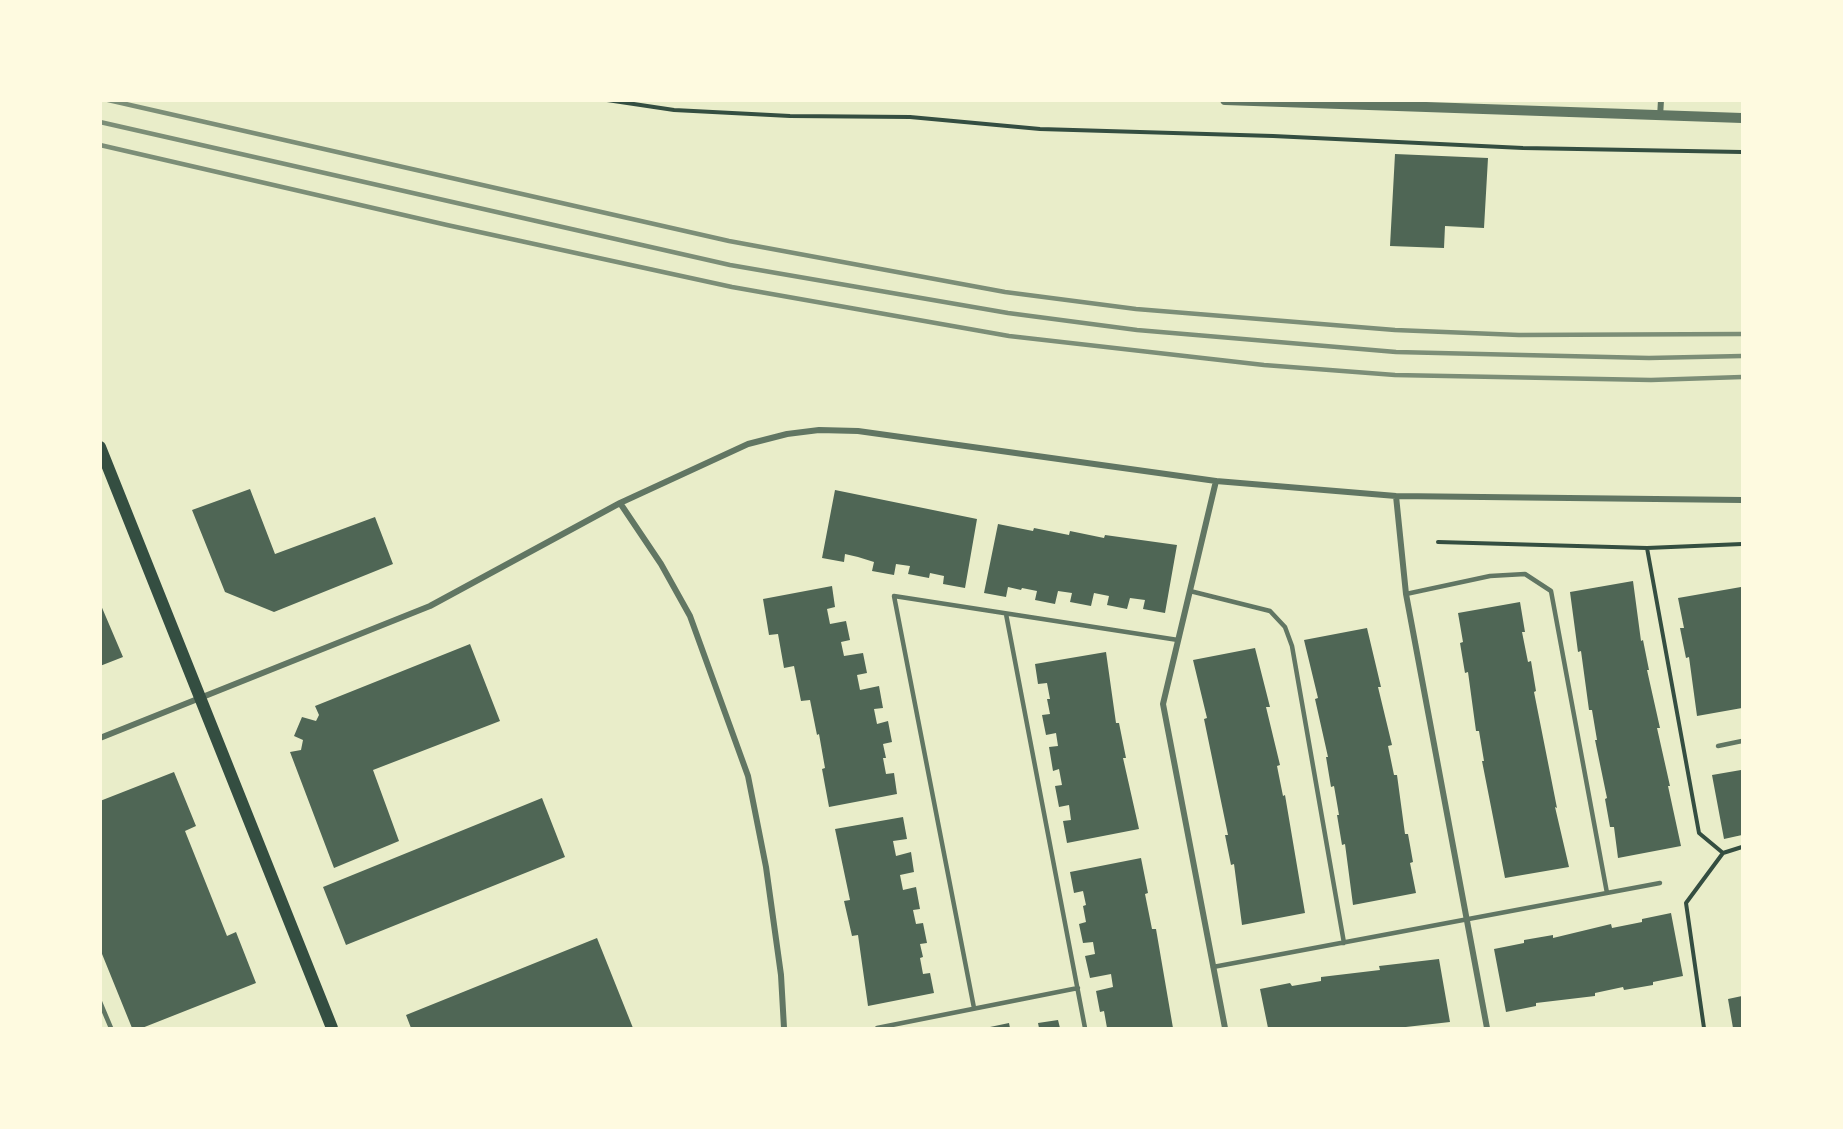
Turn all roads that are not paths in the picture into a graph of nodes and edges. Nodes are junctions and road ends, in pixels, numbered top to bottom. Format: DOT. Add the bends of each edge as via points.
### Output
graph roads {
  1 [pos="1225,100"];
  2 [pos="1661,100"];
  3 [pos="1660,117"];
  4 [pos="1743,118"];
  5 [pos="100,447"];
  6 [pos="1216,481"];
  7 [pos="1396,496"];
  8 [pos="1743,500"];
  9 [pos="620,503"];
  10 [pos="1190,591"];
  11 [pos="1406,594"];
  12 [pos="1006,614"];
  13 [pos="1178,640"];
  14 [pos="200,698"];
  15 [pos="100,738"];
  16 [pos="1743,741"];
  17 [pos="1719,746"];
  18 [pos="1660,883"];
  19 [pos="1607,893"];
  20 [pos="1466,920"];
  21 [pos="1344,943"];
  22 [pos="1214,967"];
  23 [pos="1078,988"];
  24 [pos="100,1002"];
  25 [pos="974,1008"];
  26 [pos="111,1029"];
  27 [pos="332,1029"];
  28 [pos="784,1029"];
  29 [pos="877,1029"];
  30 [pos="1085,1029"];
  31 [pos="1225,1029"];
  32 [pos="1487,1029"];
  1 -- 3 [label="street"];
  2 -- 3 [label="street"];
  3 -- 4 [label="street"];
  5 -- 14 [label="main road"];
  6 -- 7 [label="street"];
  6 -- 9 [label="street" via="858,431 819,430 748,444"];
  6 -- 10 [label="street"];
  7 -- 8 [label="street"];
  7 -- 11 [label="street"];
  9 -- 14 [label="street" via="430,606"];
  9 -- 28 [label="street" via="690,616 748,776 766,867"];
  10 -- 13 [label="street"];
  10 -- 21 [label="lane" via="1270,611 1285,627 1292,646"];
  11 -- 19 [label="lane" via="1490,576 1525,574 1551,591"];
  11 -- 20 [label="street"];
  12 -- 13 [label="lane"];
  12 -- 23 [label="lane"];
  12 -- 25 [label="lane" via="894,596"];
  13 -- 22 [label="street" via="1163,704"];
  14 -- 15 [label="street"];
  14 -- 27 [label="main road"];
  16 -- 17 [label="lane"];
  18 -- 19 [label="lane"];
  19 -- 20 [label="lane"];
  20 -- 21 [label="lane"];
  20 -- 32 [label="street"];
  21 -- 22 [label="lane"];
  22 -- 31 [label="street"];
  23 -- 25 [label="lane"];
  23 -- 30 [label="lane"];
  24 -- 26 [label="lane"];
  25 -- 29 [label="lane"];
}
